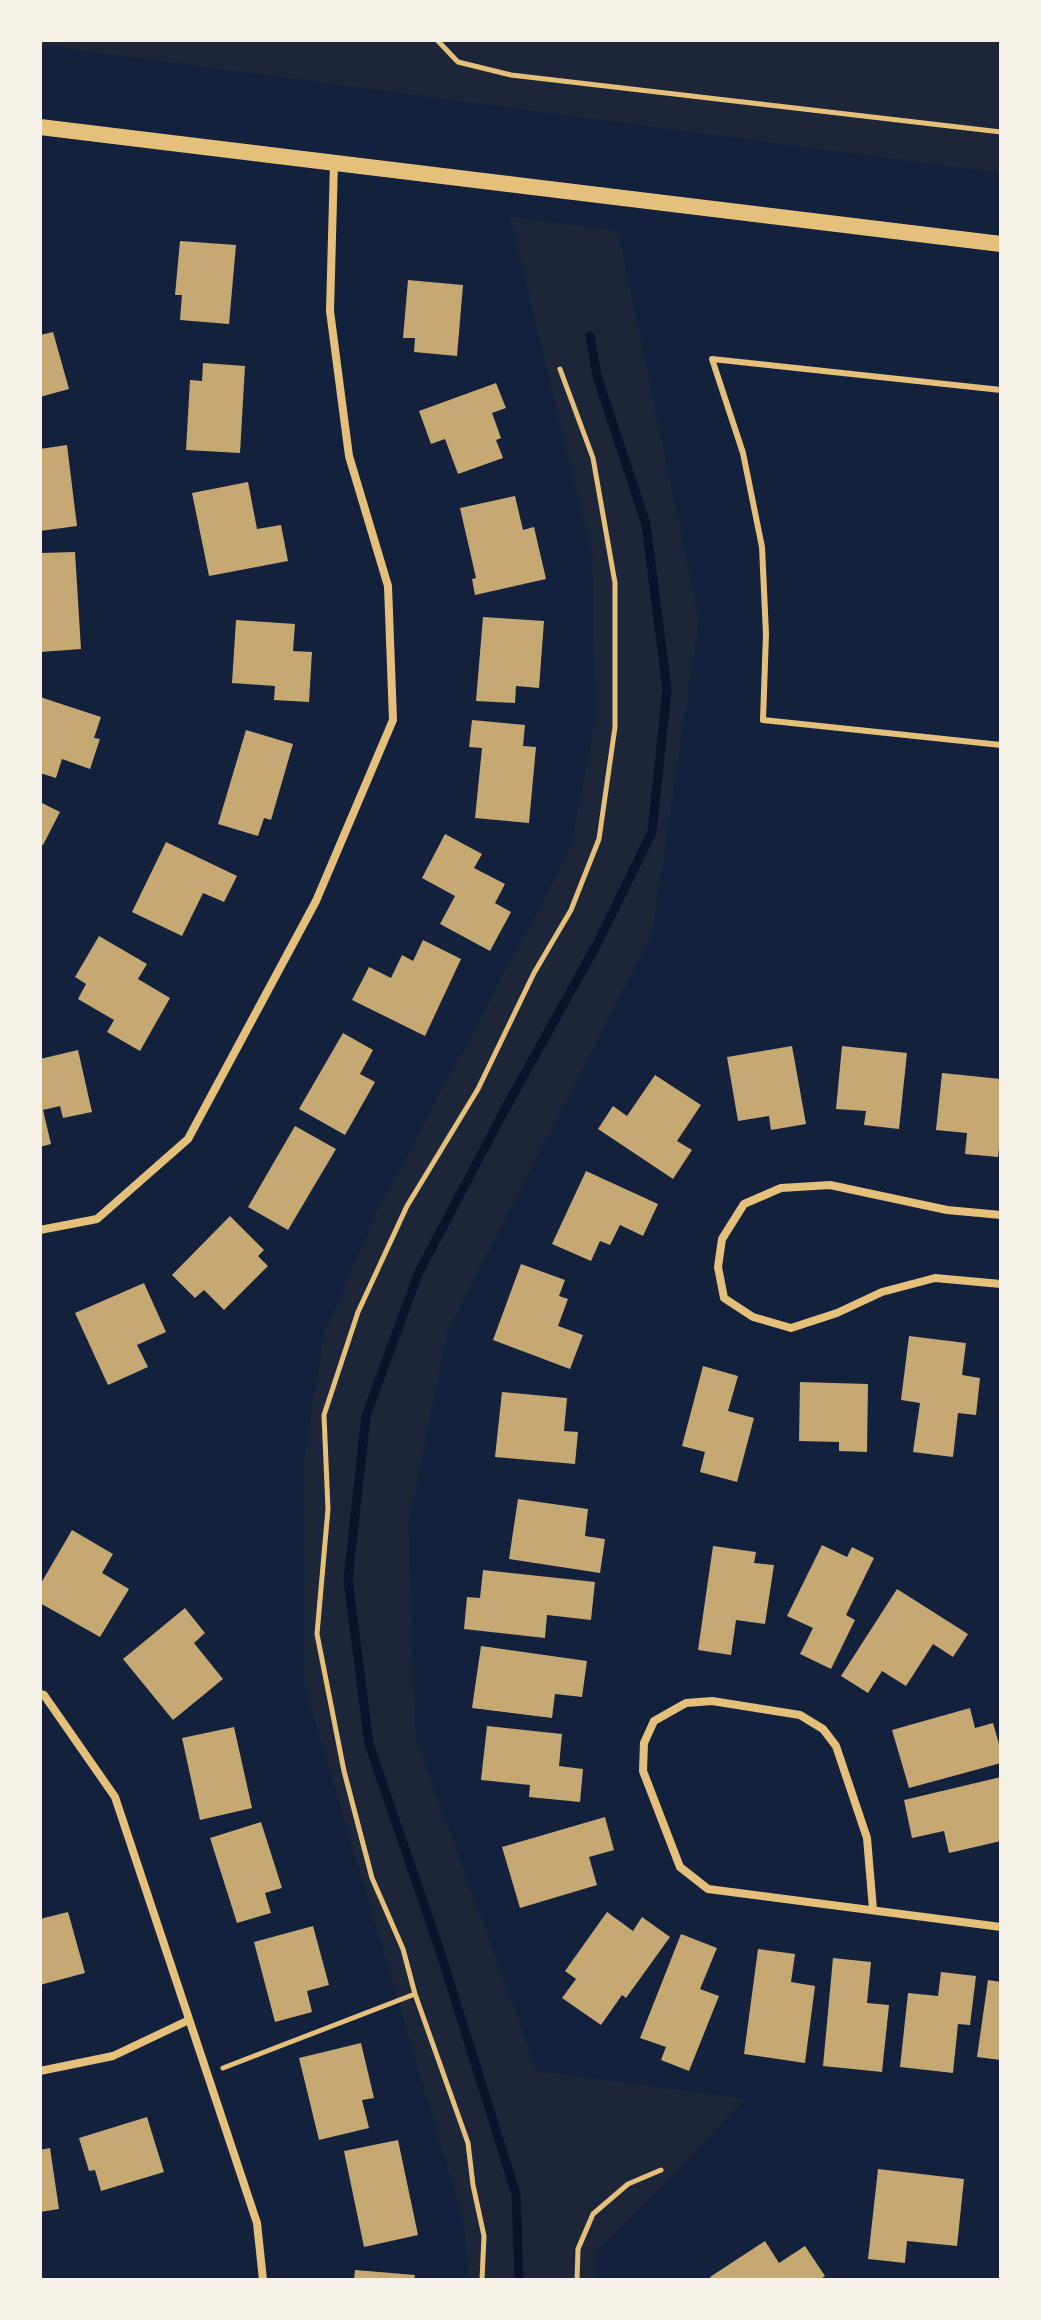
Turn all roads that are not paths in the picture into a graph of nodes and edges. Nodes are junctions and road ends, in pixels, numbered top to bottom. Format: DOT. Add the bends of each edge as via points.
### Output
graph roads {
  1 [pos="40,127"];
  2 [pos="334,162"];
  3 [pos="1001,244"];
  4 [pos="1001,390"];
  5 [pos="1001,745"];
  6 [pos="1001,1215"];
  7 [pos="40,1230"];
  8 [pos="1001,1284"];
  9 [pos="40,1694"];
  10 [pos="873,1909"];
  11 [pos="1001,1927"];
  12 [pos="189,2020"];
  13 [pos="40,2071"];
  14 [pos="263,2280"];
  1 -- 2 [label="main road"];
  2 -- 3 [label="main road"];
  2 -- 7 [label="street" via="330,311 349,456 388,586 393,720 316,901 188,1139 97,1219"];
  4 -- 5 [label="lane" via="712,359 743,453 762,547 763,720"];
  6 -- 8 [label="street" via="947,1210 830,1185 781,1188 744,1204 722,1239 718,1267 724,1298 753,1317 791,1328 882,1292 935,1278"];
  9 -- 12 [label="street" via="115,1797"];
  10 -- 10 [label="street" via="867,1838 836,1746 823,1729 800,1715 712,1701 686,1703 654,1721 644,1743 643,1771 680,1867 708,1889"];
  10 -- 11 [label="street"];
  12 -- 13 [label="street" via="113,2056"];
  12 -- 14 [label="street" via="257,2223"];
}
